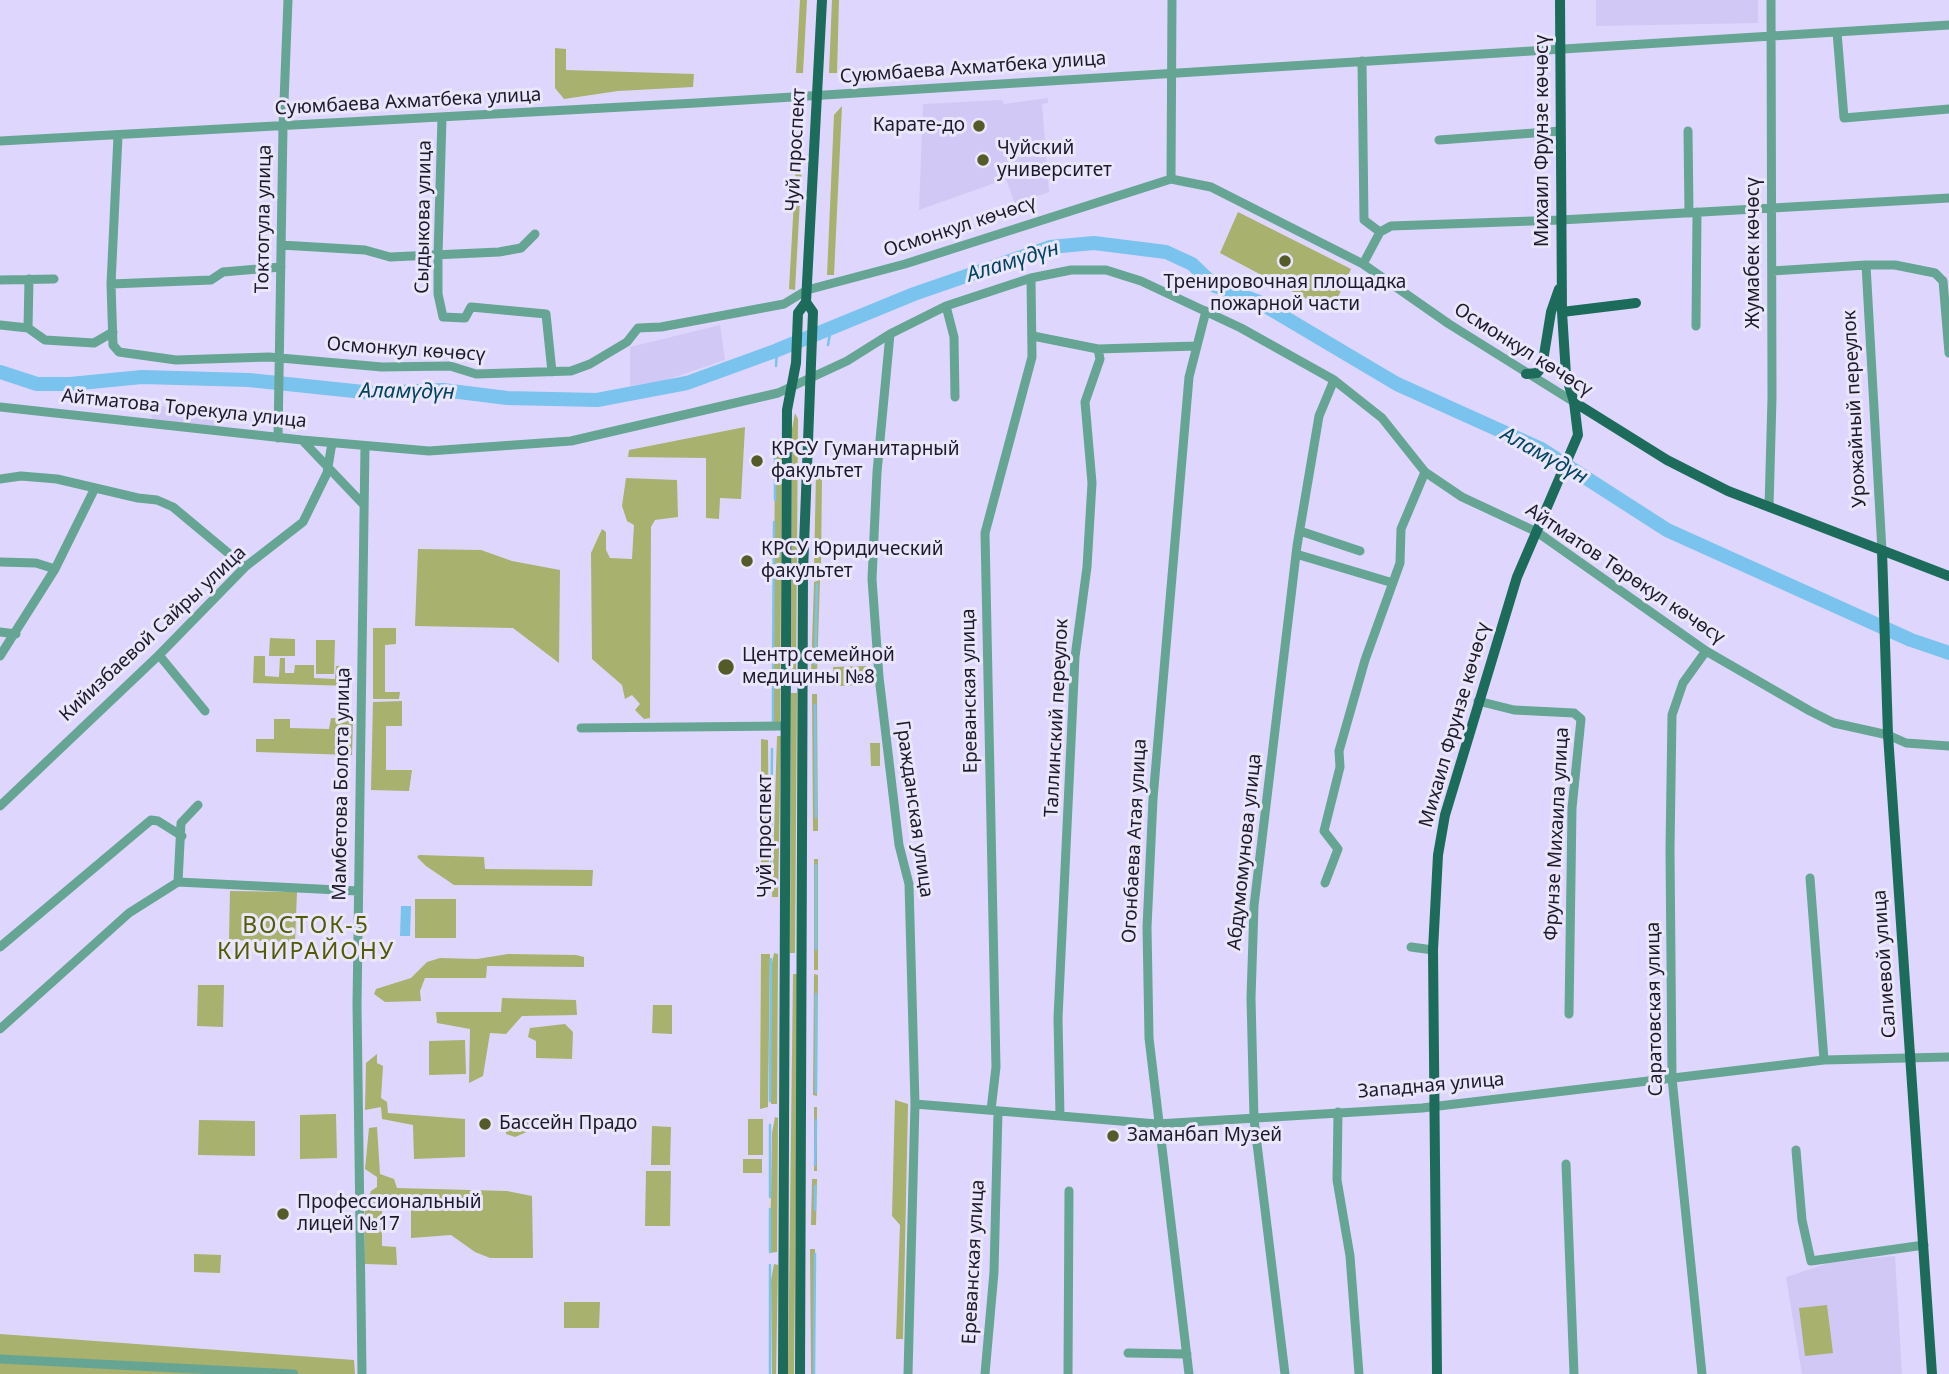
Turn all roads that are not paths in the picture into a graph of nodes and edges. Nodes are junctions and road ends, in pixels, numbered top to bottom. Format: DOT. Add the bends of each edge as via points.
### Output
graph roads {
  1 [pos="288,0"];
  2 [pos="822,0"];
  3 [pos="1172,0"];
  4 [pos="1560,0"];
  5 [pos="1771,0"];
  6 [pos="1949,25"];
  7 [pos="1837,32"];
  8 [pos="1771,36"];
  9 [pos="1560,49"];
  10 [pos="1362,61"];
  11 [pos="1172,73"];
  12 [pos="816,95"];
  13 [pos="1949,109"];
  14 [pos="442,118"];
  15 [pos="283,127"];
  16 [pos="1561,131"];
  17 [pos="1688,131"];
  18 [pos="118,136"];
  19 [pos="1439,140"];
  20 [pos="0,141"];
  21 [pos="1171,179"];
  22 [pos="1949,198"];
  23 [pos="1772,207"];
  24 [pos="1693,213"];
  25 [pos="1561,220"];
  26 [pos="1380,232"];
  27 [pos="535,234"];
  28 [pos="281,245"];
  29 [pos="438,255"];
  30 [pos="1363,264"];
  31 [pos="1866,265"];
  32 [pos="281,267"];
  33 [pos="1772,271"];
  34 [pos="1031,278"];
  35 [pos="29,279"];
  36 [pos="54,279"];
  37 [pos="0,280"];
  38 [pos="1562,283"];
  39 [pos="111,285"];
  40 [pos="809,301"];
  41 [pos="1636,303"];
  42 [pos="946,306"];
  43 [pos="1206,311"];
  44 [pos="1562,312"];
  45 [pos="0,325"];
  46 [pos="1696,326"];
  47 [pos="28,328"];
  48 [pos="113,332"];
  49 [pos="890,334"];
  50 [pos="1034,336"];
  51 [pos="1196,346"];
  52 [pos="1098,349"];
  53 [pos="1949,353"];
  54 [pos="279,359"];
  55 [pos="552,372"];
  56 [pos="1526,373"];
  57 [pos="810,378"];
  58 [pos="1334,380"];
  59 [pos="793,385"];
  60 [pos="955,397"];
  61 [pos="1574,402"];
  62 [pos="0,407"];
  63 [pos="278,438"];
  64 [pos="302,440"];
  65 [pos="332,443"];
  66 [pos="365,446"];
  67 [pos="329,467"];
  68 [pos="1425,472"];
  69 [pos="0,479"];
  70 [pos="95,488"];
  71 [pos="363,504"];
  72 [pos="1769,507"];
  73 [pos="1300,531"];
  74 [pos="1537,532"];
  75 [pos="1360,551"];
  76 [pos="1882,551"];
  77 [pos="1296,554"];
  78 [pos="0,562"];
  79 [pos="245,566"];
  80 [pos="55,569"];
  81 [pos="1949,576"];
  82 [pos="1393,583"];
  83 [pos="0,632"];
  84 [pos="16,634"];
  85 [pos="1706,651"];
  86 [pos="159,655"];
  87 [pos="0,656"];
  88 [pos="1478,701"];
  89 [pos="205,711"];
  90 [pos="783,726"];
  91 [pos="581,728"];
  92 [pos="1888,735"];
  93 [pos="1949,746"];
  94 [pos="198,805"];
  95 [pos="0,806"];
  96 [pos="182,836"];
  97 [pos="1810,878"];
  98 [pos="178,882"];
  99 [pos="1325,883"];
  100 [pos="358,891"];
  101 [pos="0,947"];
  102 [pos="1411,947"];
  103 [pos="1433,950"];
  104 [pos="783,963"];
  105 [pos="802,963"];
  106 [pos="1569,1014"];
  107 [pos="0,1029"];
  108 [pos="1909,1057"];
  109 [pos="1949,1057"];
  110 [pos="1824,1060"];
  111 [pos="1672,1077"];
  112 [pos="915,1104"];
  113 [pos="1435,1106"];
  114 [pos="994,1110"];
  115 [pos="1338,1112"];
  116 [pos="1060,1116"];
  117 [pos="1254,1119"];
  118 [pos="1157,1124"];
  119 [pos="1796,1150"];
  120 [pos="1566,1164"];
  121 [pos="1069,1191"];
  122 [pos="1924,1245"];
  123 [pos="1128,1353"];
  124 [pos="1187,1354"];
  125 [pos="0,1359"];
  126 [pos="294,1374"];
  127 [pos="362,1374"];
  128 [pos="783,1374"];
  129 [pos="800,1374"];
  130 [pos="908,1374"];
  131 [pos="985,1374"];
  132 [pos="1068,1374"];
  133 [pos="1189,1374"];
  134 [pos="1285,1374"];
  135 [pos="1359,1374"];
  136 [pos="1437,1374"];
  137 [pos="1574,1374"];
  138 [pos="1702,1374"];
  139 [pos="1933,1374"];
  1 -- 15 [label="street, Токтогула улица"];
  2 -- 12 [label="main road, Чуй проспект"];
  3 -- 11 [label="street"];
  4 -- 9 [label="main road, Михаил Фрунзе көчөсү"];
  5 -- 8 [label="street, Жумабек көчөсү"];
  6 -- 7 [label="street, Суюмбаева Ахматбека улица"];
  7 -- 8 [label="street, Суюмбаева Ахматбека улица"];
  7 -- 13 [label="street" via="1844,118"];
  8 -- 9 [label="street, Суюмбаева Ахматбека улица"];
  8 -- 23 [label="street, Жумабек көчөсү"];
  9 -- 10 [label="street, Суюмбаева Ахматбека улица"];
  9 -- 16 [label="main road, Михаил Фрунзе көчөсү"];
  10 -- 11 [label="street, Суюмбаева Ахматбека улица"];
  10 -- 26 [label="street" via="1364,220"];
  11 -- 12 [label="street, Суюмбаева Ахматбека улица"];
  11 -- 21 [label="street"];
  12 -- 14 [label="street, Суюмбаева Ахматбека улица"];
  12 -- 40 [label="main road, Чуй проспект"];
  14 -- 15 [label="street, Суюмбаева Ахматбека улица"];
  14 -- 29 [label="street, Сыдыкова улица"];
  15 -- 18 [label="street, Суюмбаева Ахматбека улица"];
  15 -- 28 [label="street, Токтогула улица"];
  16 -- 19 [label="street"];
  16 -- 25 [label="main road, Михаил Фрунзе көчөсү"];
  17 -- 24 [label="street"];
  18 -- 20 [label="street, Суюмбаева Ахматбека улица"];
  18 -- 39 [label="street"];
  21 -- 30 [label="street, Осмонкул көчөсү" via="1211,187"];
  21 -- 40 [label="street, Осмонкул көчөсү" via="905,264"];
  22 -- 23 [label="street"];
  23 -- 24 [label="street"];
  23 -- 33 [label="street, Жумабек көчөсү"];
  24 -- 25 [label="street"];
  24 -- 46 [label="street"];
  25 -- 26 [label="street" via="1391,226"];
  25 -- 38 [label="main road, Михаил Фрунзе көчөсү"];
  26 -- 30 [label="street"];
  27 -- 29 [label="street" via="521,248"];
  28 -- 29 [label="street" via="365,250 390,257"];
  28 -- 32 [label="street, Токтогула улица"];
  29 -- 55 [label="street, Сыдыкова улица" via="443,317 465,318 471,307 546,314"];
  30 -- 56 [label="street, Осмонкул көчөсү"];
  31 -- 33 [label="street"];
  31 -- 53 [label="street" via="1935,273 1943,281"];
  31 -- 76 [label="street, Урожайный переулок"];
  32 -- 39 [label="street" via="223,272 211,280"];
  32 -- 54 [label="street, Токтогула улица"];
  33 -- 72 [label="street, Жумабек көчөсү"];
  34 -- 42 [label="street, Айтматов Төрөкул көчөсү"];
  34 -- 43 [label="street, Айтматов Төрөкул көчөсү" via="1071,270 1106,270"];
  34 -- 50 [label="street, Ереванская улица"];
  35 -- 36 [label="street"];
  35 -- 37 [label="street"];
  35 -- 47 [label="street"];
  38 -- 44 [label="main road, Михаил Фрунзе көчөсү"];
  38 -- 56 [label="main road, Михаил Фрунзе көчөсү" via="1551,312 1542,367 1537,373"];
  39 -- 48 [label="street"];
  40 -- 55 [label="street, Осмонкул көчөсү" via="638,328 628,342 590,364"];
  40 -- 57 [label="main road, Чуй проспект"];
  40 -- 59 [label="main road, Чуй проспект" via="798,313"];
  41 -- 44 [label="main road"];
  42 -- 49 [label="street, Айтматов Төрөкул көчөсү"];
  42 -- 60 [label="street" via="954,337"];
  43 -- 51 [label="street, Огонбаева Атая улица"];
  43 -- 58 [label="street, Айтматов Төрөкул көчөсү"];
  44 -- 61 [label="main road, Михаил Фрунзе көчөсү" via="1566,375"];
  45 -- 47 [label="street"];
  47 -- 48 [label="street" via="45,340 94,343"];
  48 -- 54 [label="street, Осмонкул көчөсү" via="113,345 119,352 176,360"];
  49 -- 57 [label="street, Айтматов Төрөкул көчөсү"];
  49 -- 112 [label="street, Гражданская улица" via="872,579 899,845 909,884"];
  50 -- 52 [label="street"];
  50 -- 114 [label="street, Ереванская улица" via="985,533"];
  51 -- 52 [label="street"];
  51 -- 118 [label="street, Огонбаева Атая улица" via="1189,377 1152,811 1147,941"];
  52 -- 116 [label="street, Таллинский переулок" via="1100,359 1085,402 1092,483 1075,657 1058,1018"];
  54 -- 55 [label="street, Осмонкул көчөсү" via="382,367 450,366 476,374"];
  54 -- 63 [label="street, Токтогула улица"];
  56 -- 61 [label="street, Осмонкул көчөсү"];
  57 -- 59 [label="street, Айтматов Төрөкул көчөсү"];
  57 -- 105 [label="main road, Чуй проспект" via="803,571"];
  58 -- 68 [label="street, Айтматов Төрөкул көчөсү" via="1381,418"];
  58 -- 73 [label="street, Абдумомунова улица" via="1319,416"];
  59 -- 66 [label="street, Айтматов Төрөкул көчөсү" via="778,393 570,441 429,451"];
  59 -- 90 [label="main road, Чуй проспект" via="787,410"];
  61 -- 72 [label="main road, Осмонкул көчөсү" via="1667,460"];
  61 -- 74 [label="main road, Михаил Фрунзе көчөсү" via="1579,427 1574,450"];
  62 -- 63 [label="street, Айтматова Торекула улица"];
  63 -- 64 [label="street, Айтматова Торекула улица"];
  64 -- 65 [label="street, Айтматова Торекула улица"];
  64 -- 67 [label="street"];
  65 -- 66 [label="street, Айтматова Торекула улица"];
  65 -- 67 [label="street, Кийизбаевой Сайры улица"];
  66 -- 71 [label="street, Мамбетова Болота улица"];
  67 -- 71 [label="street"];
  67 -- 79 [label="street, Кийизбаевой Сайры улица" via="303,522"];
  68 -- 74 [label="street, Айтматов Төрөкул көчөсү" via="1462,497"];
  68 -- 82 [label="street" via="1401,529 1400,562"];
  69 -- 70 [label="street" via="57,479"];
  70 -- 79 [label="street" via="173,507"];
  70 -- 80 [label="street"];
  71 -- 100 [label="street, Мамбетова Болота улица"];
  72 -- 76 [label="main road, Осмонкул көчөсү"];
  73 -- 75 [label="street"];
  73 -- 77 [label="street, Абдумомунова улица"];
  74 -- 85 [label="street, Айтматов Төрөкул көчөсү"];
  74 -- 88 [label="main road, Михаил Фрунзе көчөсү" via="1517,577"];
  76 -- 81 [label="main road, Осмонкул көчөсү"];
  76 -- 92 [label="main road, Салиевой улица"];
  77 -- 82 [label="street"];
  77 -- 117 [label="street, Абдумомунова улица" via="1254,906"];
  78 -- 80 [label="street" via="36,563"];
  79 -- 86 [label="street, Кийизбаевой Сайры улица"];
  80 -- 84 [label="street"];
  82 -- 99 [label="street" via="1339,751 1340,767 1324,831 1338,849"];
  83 -- 84 [label="street"];
  84 -- 87 [label="street"];
  85 -- 92 [label="street, Айтматов Төрөкул көчөсү" via="1834,723"];
  85 -- 111 [label="street, Саратовская улица" via="1683,683 1672,715"];
  86 -- 89 [label="street"];
  86 -- 95 [label="street, Кийизбаевой Сайры улица"];
  88 -- 103 [label="main road, Михаил Фрунзе көчөсү" via="1440,842"];
  88 -- 106 [label="street, Фрунзе Михаила улица" via="1514,710 1574,713 1581,719 1571,834"];
  90 -- 91 [label="street"];
  90 -- 104 [label="main road, Чуй проспект"];
  92 -- 93 [label="street, Айтматов Төрөкул көчөсү" via="1906,743"];
  92 -- 108 [label="main road, Салиевой улица"];
  94 -- 96 [label="street" via="181,824"];
  96 -- 98 [label="street"];
  96 -- 101 [label="street" via="151,820"];
  97 -- 110 [label="street"];
  98 -- 100 [label="street"];
  98 -- 107 [label="street" via="129,913"];
  100 -- 127 [label="street, Мамбетова Болота улица"];
  102 -- 103 [label="street"];
  103 -- 113 [label="main road, Михаил Фрунзе көчөсү"];
  104 -- 105 [label="main road"];
  104 -- 128 [label="main road, Чуй проспект"];
  105 -- 129 [label="main road, Чуй проспект"];
  108 -- 109 [label="street, Западная улица"];
  108 -- 110 [label="street, Западная улица"];
  108 -- 122 [label="main road, Салиевой улица"];
  110 -- 111 [label="street, Западная улица"];
  111 -- 113 [label="street, Западная улица"];
  111 -- 138 [label="street, Саратовская улица"];
  112 -- 114 [label="street, Западная улица"];
  112 -- 130 [label="street, Гражданская улица"];
  113 -- 115 [label="street, Западная улица"];
  113 -- 136 [label="main road, Михаил Фрунзе көчөсү"];
  114 -- 116 [label="street, Западная улица"];
  114 -- 131 [label="street, Ереванская улица" via="994,1272"];
  115 -- 117 [label="street, Западная улица"];
  115 -- 135 [label="street" via="1337,1180 1350,1256"];
  116 -- 118 [label="street, Западная улица"];
  117 -- 118 [label="street, Западная улица"];
  117 -- 134 [label="street, Абдумомунова улица"];
  118 -- 124 [label="street, Огонбаева Атая улица" via="1170,1193"];
  119 -- 122 [label="street" via="1811,1261"];
  120 -- 137 [label="street"];
  121 -- 132 [label="street"];
  122 -- 139 [label="main road, Салиевой улица"];
  123 -- 124 [label="street"];
  124 -- 133 [label="street, Огонбаева Атая улица"];
  125 -- 126 [label="street"];
}
